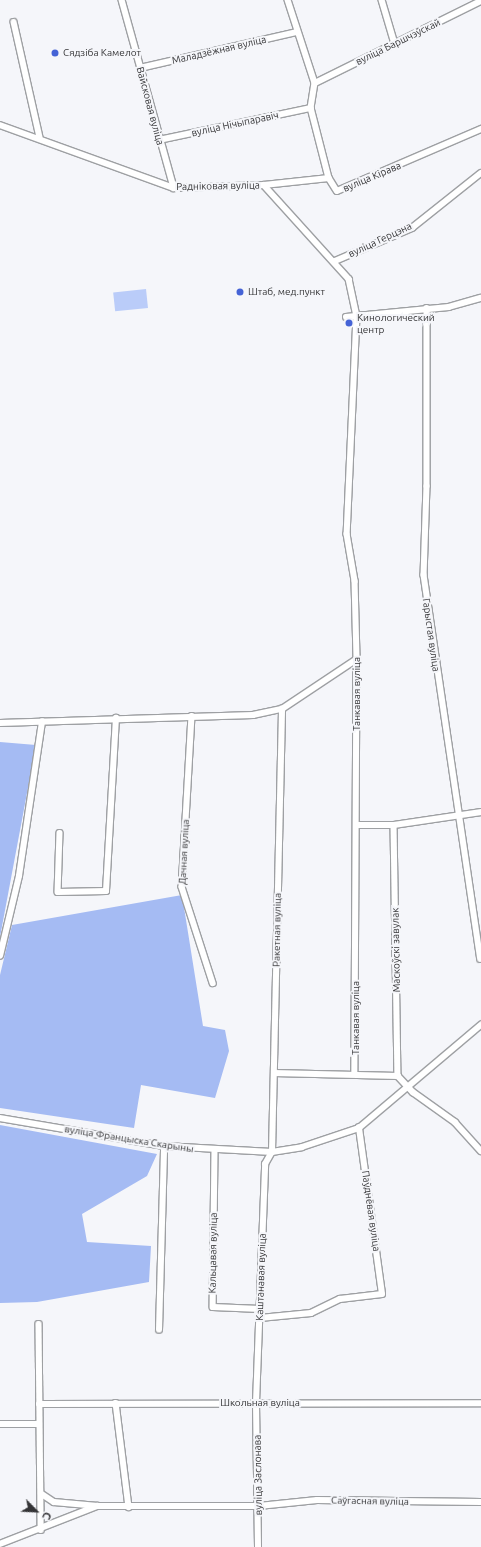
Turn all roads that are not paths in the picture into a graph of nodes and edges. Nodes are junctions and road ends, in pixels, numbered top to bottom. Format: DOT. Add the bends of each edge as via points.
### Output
graph roads {
  1 [pos="122,0"];
  2 [pos="288,0"];
  3 [pos="382,0"];
  4 [pos="481,1"];
  5 [pos="14,22"];
  6 [pos="297,32"];
  7 [pos="395,44"];
  8 [pos="140,68"];
  9 [pos="315,83"];
  10 [pos="311,108"];
  11 [pos="0,125"];
  12 [pos="481,129"];
  13 [pos="40,137"];
  14 [pos="159,140"];
  15 [pos="481,173"];
  16 [pos="329,178"];
  17 [pos="264,185"];
  18 [pos="174,188"];
  19 [pos="335,261"];
  20 [pos="481,298"];
  21 [pos="427,308"];
  22 [pos="357,316"];
  23 [pos="346,317"];
  24 [pos="357,659"];
  25 [pos="282,709"];
  26 [pos="192,716"];
  27 [pos="116,718"];
  28 [pos="42,722"];
  29 [pos="0,723"];
  30 [pos="481,812"];
  31 [pos="460,815"];
  32 [pos="357,825"];
  33 [pos="394,825"];
  34 [pos="60,833"];
  35 [pos="0,956"];
  36 [pos="481,959"];
  37 [pos="213,984"];
  38 [pos="481,1025"];
  39 [pos="355,1072"];
  40 [pos="274,1073"];
  41 [pos="398,1076"];
  42 [pos="409,1088"];
  43 [pos="0,1118"];
  44 [pos="359,1128"];
  45 [pos="164,1146"];
  46 [pos="215,1151"];
  47 [pos="481,1151"];
  48 [pos="272,1152"];
  49 [pos="260,1309"];
  50 [pos="260,1318"];
  51 [pos="39,1324"];
  52 [pos="159,1330"];
  53 [pos="116,1403"];
  54 [pos="256,1403"];
  55 [pos="481,1403"];
  56 [pos="39,1404"];
  57 [pos="0,1424"];
  58 [pos="38,1424"];
  59 [pos="42,1494"];
  60 [pos="481,1502"];
  61 [pos="98,1506"];
  62 [pos="259,1506"];
  63 [pos="129,1507"];
  64 [pos="41,1530"];
  65 [pos="0,1544"];
  66 [pos="258,1547"];
  1 -- 8 [label="street, Вайсковая вуліца"];
  2 -- 6 [label="street"];
  3 -- 7 [label="street"];
  4 -- 7 [label="street, вуліца Баршчэўскай"];
  5 -- 13 [label="street"];
  6 -- 8 [label="street, Маладзёжная вуліца"];
  6 -- 9 [label="street"];
  7 -- 9 [label="street, вуліца Баршчэўскай"];
  8 -- 14 [label="street, Вайсковая вуліца"];
  9 -- 10 [label="street"];
  10 -- 14 [label="street, вуліца Нічыпаравіч"];
  10 -- 16 [label="street"];
  11 -- 13 [label="street, Радніковая вуліца"];
  12 -- 16 [label="street, вуліца Кірава" via="342,191 332,187"];
  13 -- 18 [label="street, Радніковая вуліца" via="144,180"];
  14 -- 18 [label="street, Вайсковая вуліца"];
  15 -- 19 [label="street, вуліца Герцэна" via="412,228"];
  16 -- 17 [label="street, вуліца Кірава"];
  17 -- 18 [label="street, Радніковая вуліца"];
  17 -- 19 [label="street, Радніковая вуліца"];
  19 -- 22 [label="street, Радніковая вуліца" via="349,279"];
  20 -- 21 [label="street" via="466,304"];
  21 -- 22 [label="street"];
  21 -- 31 [label="street, Гарыстая вуліца" via="424,575"];
  22 -- 23 [label="street"];
  22 -- 24 [label="street, Танкавая вуліца" via="347,534 355,581"];
  24 -- 25 [label="street"];
  24 -- 32 [label="street, Танкавая вуліца"];
  25 -- 26 [label="street" via="253,715"];
  25 -- 40 [label="street, Ракетная вуліца"];
  26 -- 27 [label="street"];
  26 -- 37 [label="street, Дачная вуліца" via="182,887"];
  27 -- 28 [label="street"];
  27 -- 34 [label="street" via="106,891 58,892"];
  28 -- 29 [label="street"];
  28 -- 35 [label="street" via="19,876"];
  30 -- 31 [label="street"];
  31 -- 33 [label="street"];
  31 -- 36 [label="street, Гарыстая вуліца"];
  32 -- 33 [label="street"];
  32 -- 39 [label="street, Танкавая вуліца"];
  33 -- 41 [label="street, Маскоўскі завулак"];
  38 -- 42 [label="street, вуліца Францыска Скарыны"];
  39 -- 40 [label="street"];
  39 -- 41 [label="street"];
  40 -- 48 [label="street, Ракетная вуліца"];
  41 -- 42 [label="street"];
  42 -- 44 [label="street, вуліца Францыска Скарыны"];
  42 -- 47 [label="street" via="456,1122"];
  43 -- 45 [label="street, вуліца Францыска Скарыны"];
  44 -- 48 [label="street, вуліца Францыска Скарыны" via="322,1143"];
  44 -- 50 [label="street, Паўднёвая вуліца" via="382,1294 340,1299 310,1313"];
  45 -- 46 [label="street, вуліца Францыска Скарыны"];
  45 -- 52 [label="street"];
  46 -- 48 [label="street, вуліца Францыска Скарыны"];
  46 -- 49 [label="street, Кальцавая вуліца" via="213,1307"];
  48 -- 49 [label="street, Каштанавая вуліца" via="266,1164"];
  49 -- 50 [label="street, Каштанавая вуліца"];
  50 -- 54 [label="street, Каштанавая вуліца"];
  51 -- 56 [label="street"];
  53 -- 54 [label="street, Школьная вуліца"];
  53 -- 56 [label="street, Школьная вуліца"];
  53 -- 63 [label="street"];
  54 -- 55 [label="street, Школьная вуліца"];
  54 -- 62 [label="street, вуліца Заслонава"];
  56 -- 58 [label="street"];
  57 -- 58 [label="street"];
  58 -- 59 [label="street"];
  59 -- 61 [label="street, Саўгасная вуліца" via="54,1502"];
  59 -- 64 [label="street"];
  60 -- 62 [label="street, Саўгасная вуліца" via="317,1500"];
  61 -- 63 [label="street, Саўгасная вуліца"];
  61 -- 64 [label="street"];
  62 -- 63 [label="street, Саўгасная вуліца"];
  62 -- 66 [label="street, вуліца Заслонава"];
  64 -- 65 [label="street"];
}
